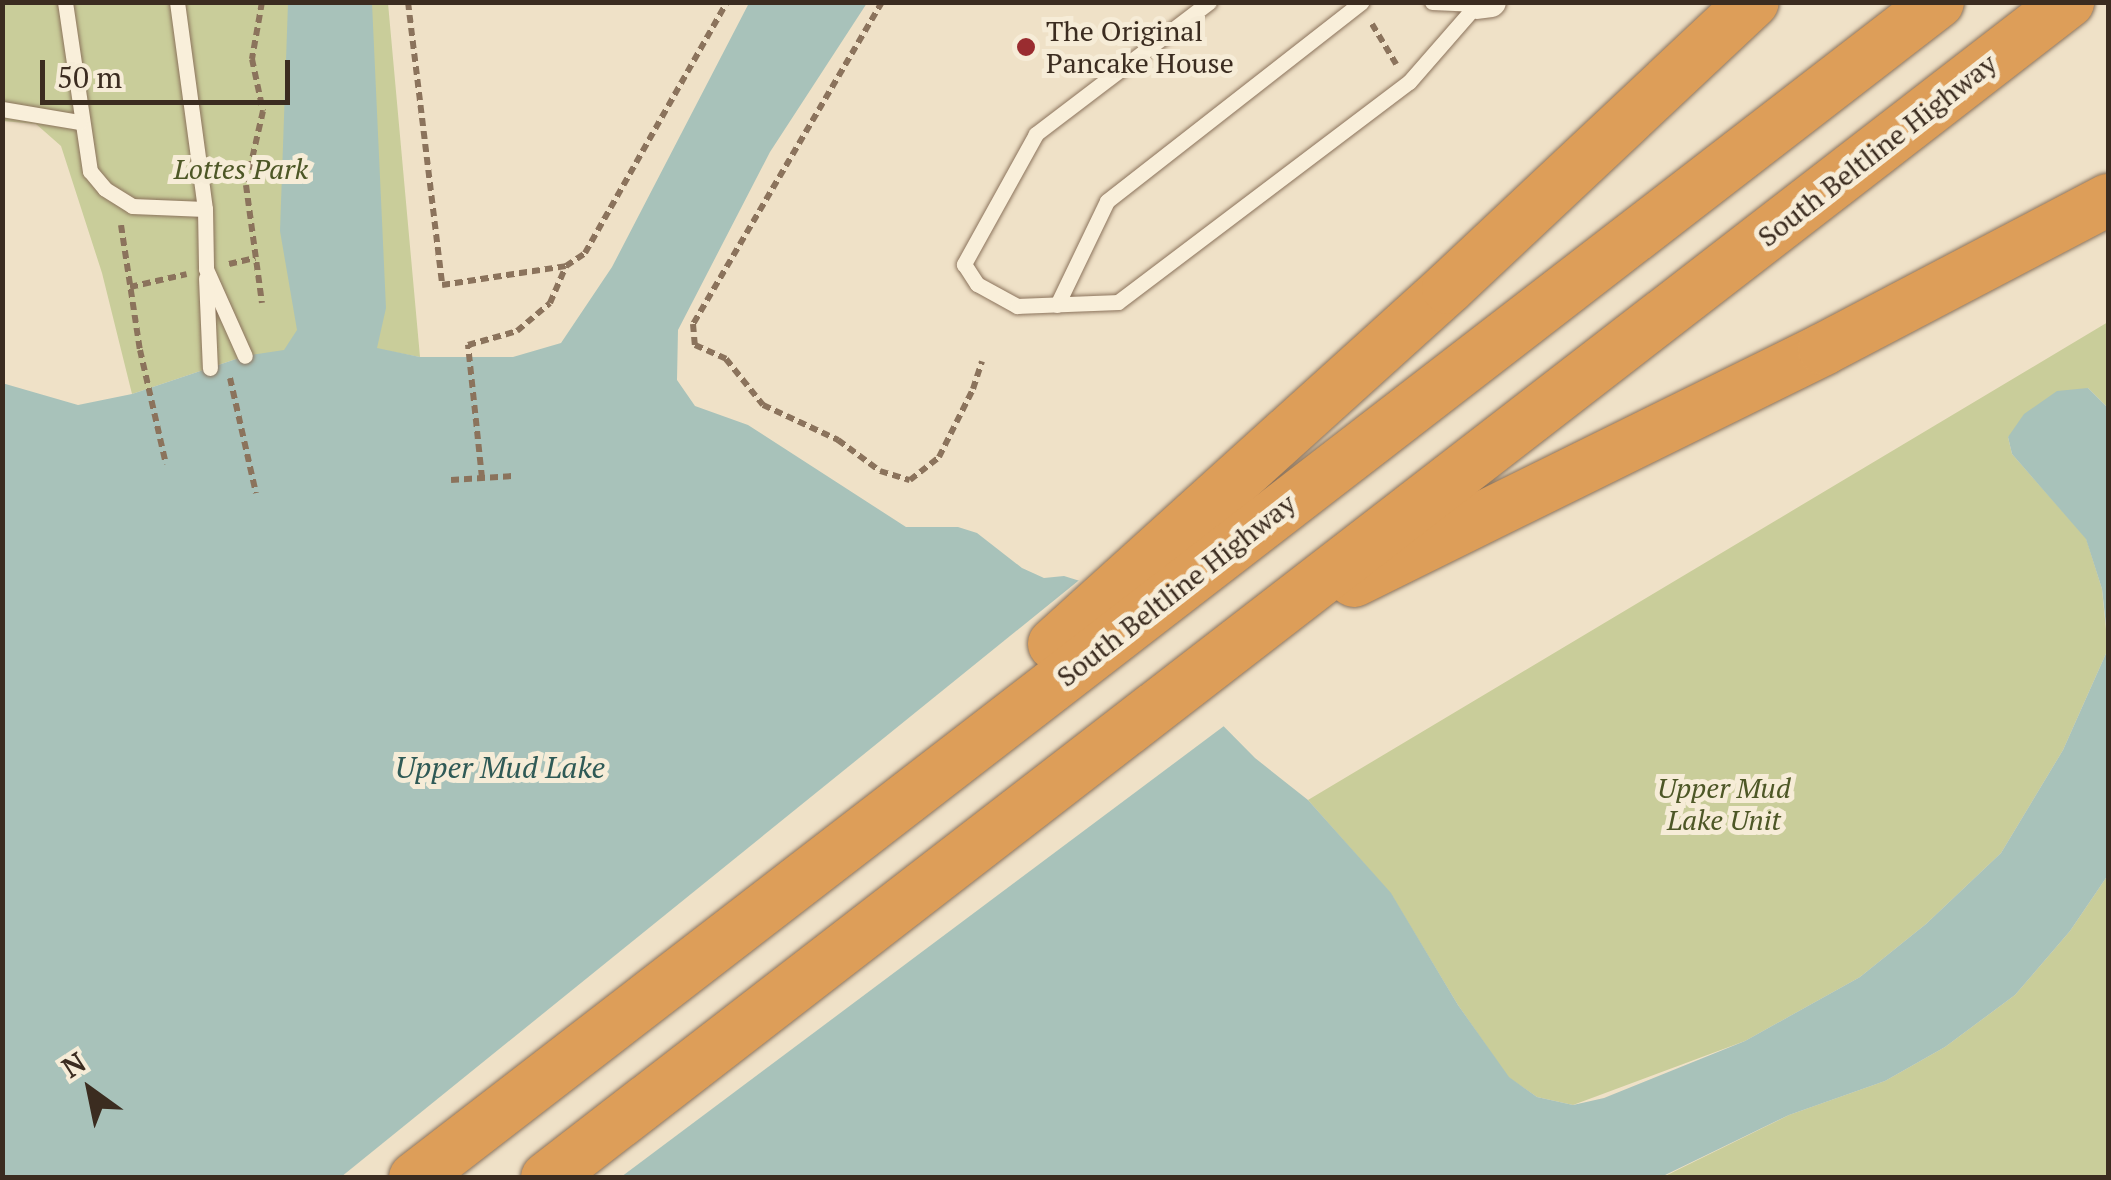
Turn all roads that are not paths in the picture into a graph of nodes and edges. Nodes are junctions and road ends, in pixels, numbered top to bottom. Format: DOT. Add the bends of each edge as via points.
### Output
graph roads {
  1 [pos="66,2"];
  2 [pos="177,2"];
  3 [pos="1209,2"];
  4 [pos="1432,2"];
  5 [pos="1753,2"];
  6 [pos="1938,2"];
  7 [pos="2068,2"];
  8 [pos="1358,3"];
  9 [pos="1484,4"];
  10 [pos="2,109"];
  11 [pos="80,122"];
  12 [pos="2108,200"];
  13 [pos="205,209"];
  14 [pos="206,269"];
  15 [pos="1058,305"];
  16 [pos="245,356"];
  17 [pos="210,368"];
  18 [pos="1175,566"];
  19 [pos="1250,635"];
  20 [pos="415,1178"];
  21 [pos="547,1178"];
  1 -- 11 [label="lane"];
  2 -- 13 [label="lane"];
  3 -- 15 [label="lane" via="1036,134 964,264 977,284 1017,306"];
  4 -- 9 [label="lane"];
  5 -- 18 [label="highway"];
  6 -- 18 [label="highway, South Beltline Highway" via="1594,264"];
  7 -- 19 [label="highway, South Beltline Highway"];
  8 -- 15 [label="lane" via="1107,201"];
  9 -- 15 [label="lane" via="1409,82 1118,302"];
  10 -- 11 [label="lane"];
  11 -- 13 [label="lane" via="90,171 105,189 132,206"];
  12 -- 19 [label="highway"];
  13 -- 14 [label="lane"];
  14 -- 16 [label="lane"];
  14 -- 17 [label="lane"];
  18 -- 20 [label="highway" via="679,973"];
  19 -- 21 [label="highway, South Beltline Highway"];
}
